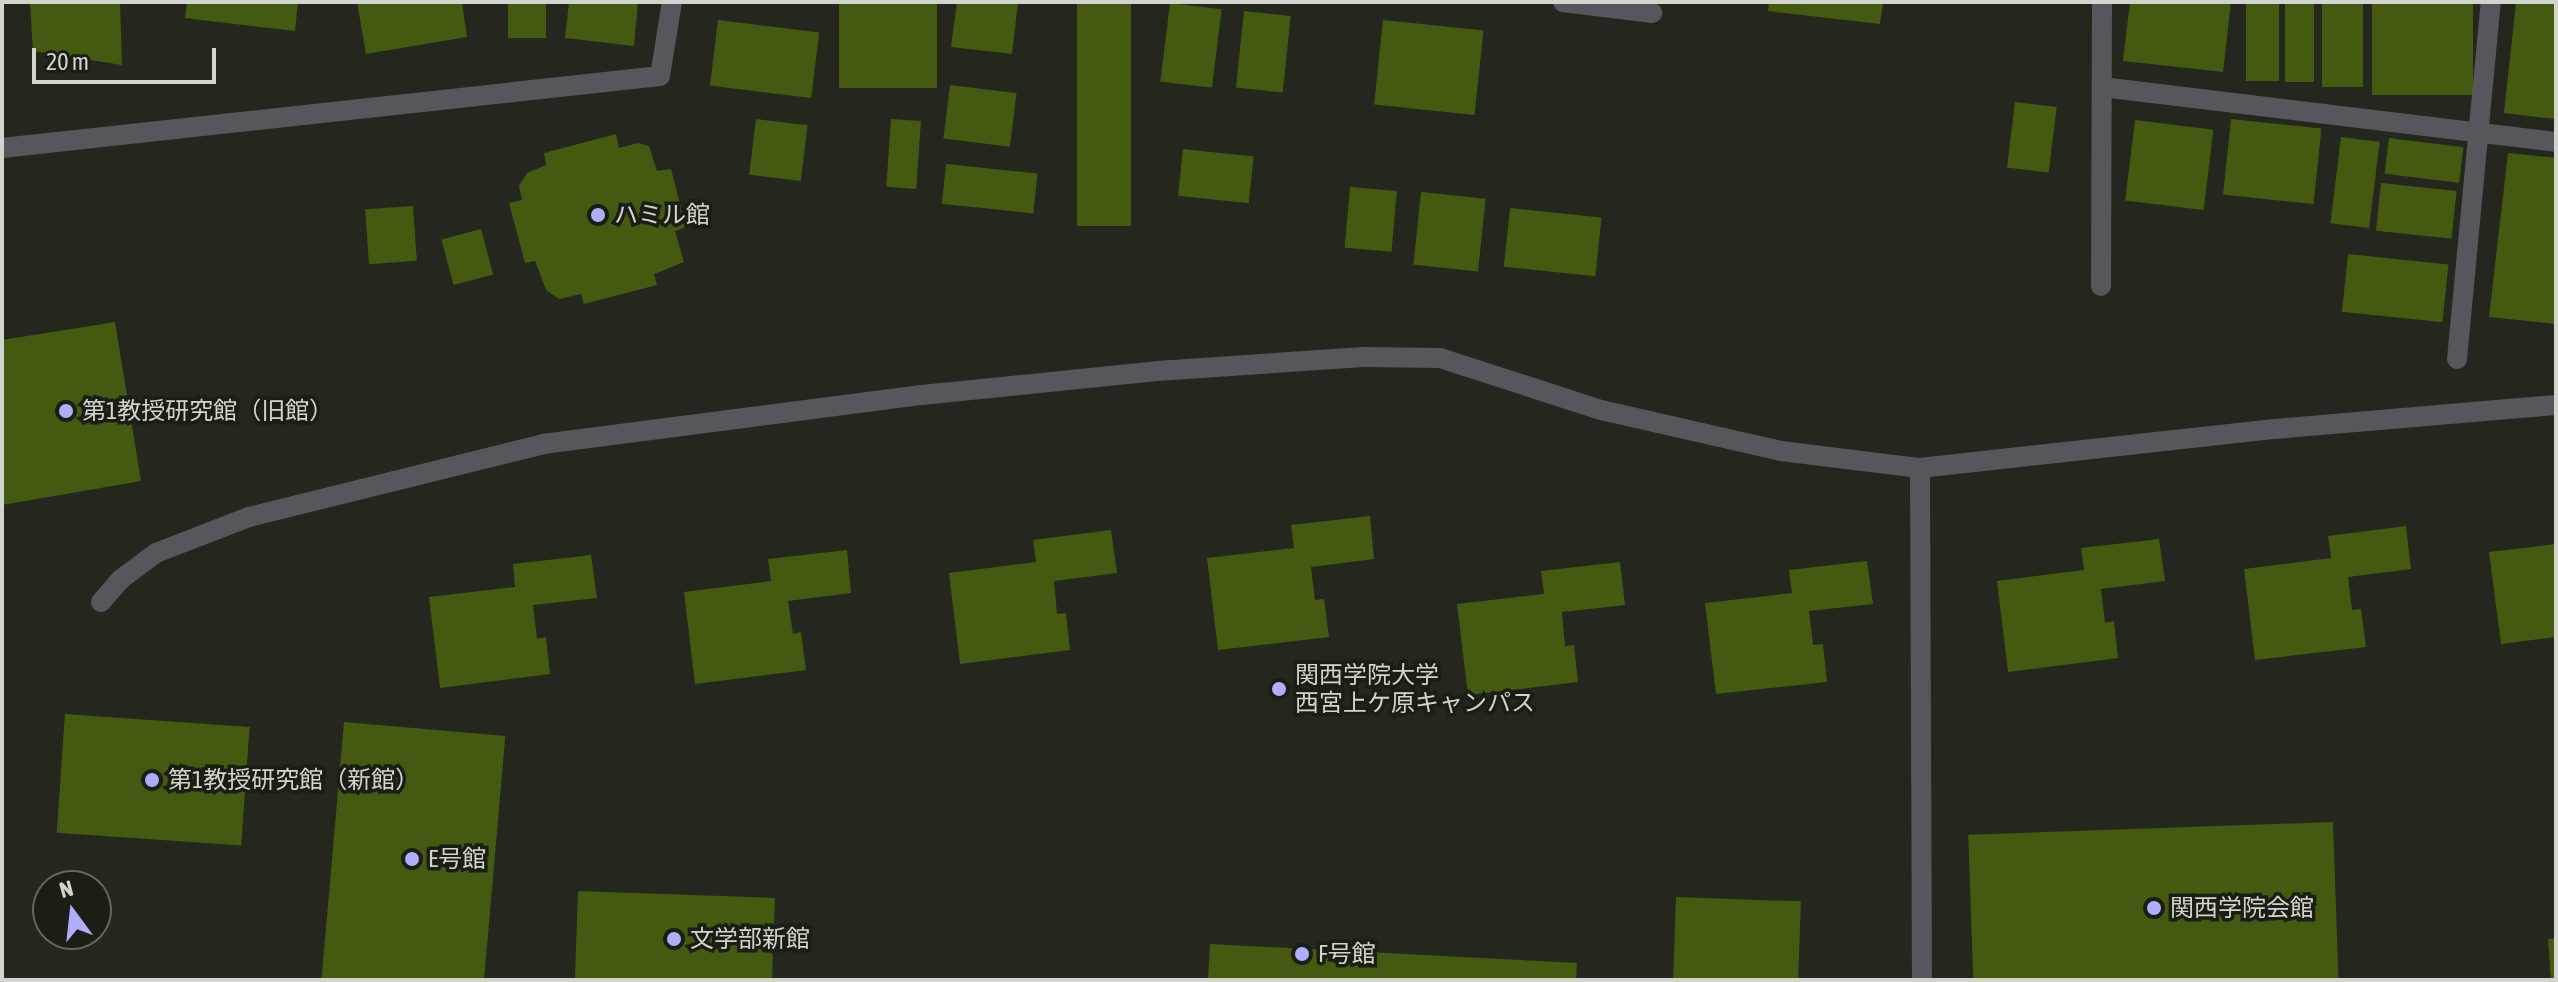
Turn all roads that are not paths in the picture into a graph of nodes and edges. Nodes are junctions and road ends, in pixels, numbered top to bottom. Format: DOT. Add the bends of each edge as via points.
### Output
graph roads {
  1 [pos="672,2"];
  2 [pos="1563,2"];
  3 [pos="2102,2"];
  4 [pos="2491,2"];
  5 [pos="1652,13"];
  6 [pos="2102,87"];
  7 [pos="2480,134"];
  8 [pos="2556,142"];
  9 [pos="2,148"];
  10 [pos="2101,286"];
  11 [pos="2457,359"];
  12 [pos="2556,405"];
  13 [pos="1920,468"];
  14 [pos="101,602"];
  15 [pos="1922,980"];
  1 -- 9 [label="street" via="660,76"];
  2 -- 5 [label="street"];
  3 -- 6 [label="street"];
  4 -- 7 [label="street"];
  6 -- 7 [label="street"];
  6 -- 10 [label="street"];
  7 -- 8 [label="street"];
  7 -- 11 [label="street"];
  12 -- 13 [label="street"];
  13 -- 14 [label="street" via="1766,448 1601,410 1440,358 1364,357 1157,371 543,444 249,517 156,553"];
  13 -- 15 [label="street"];
}
